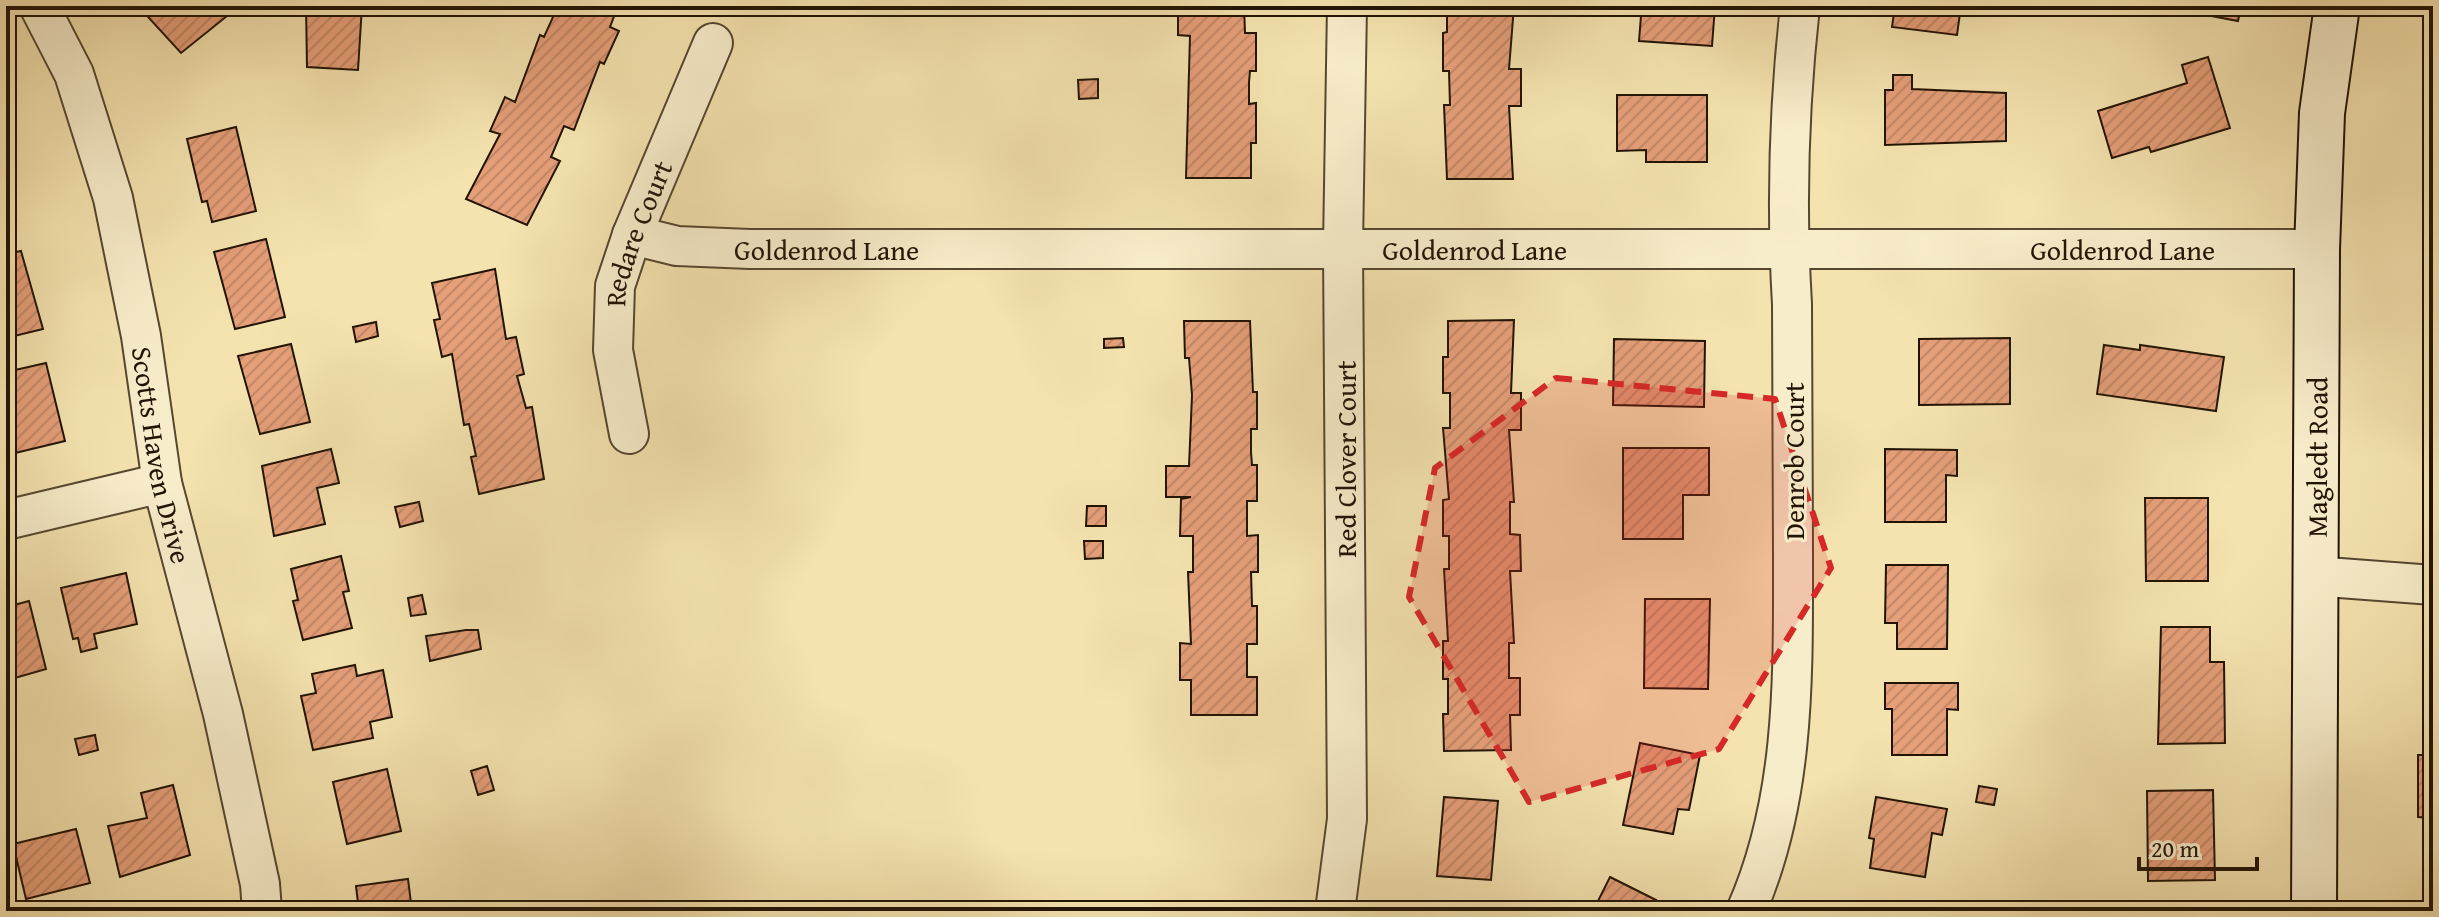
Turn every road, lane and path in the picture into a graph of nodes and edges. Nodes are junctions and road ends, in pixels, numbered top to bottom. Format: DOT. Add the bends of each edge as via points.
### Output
graph roads {
  1 [pos="39,6"];
  2 [pos="1347,6"];
  3 [pos="1800,6"];
  4 [pos="2337,6"];
  5 [pos="713,43"];
  6 [pos="632,235"];
  7 [pos="1343,246"];
  8 [pos="1788,249"];
  9 [pos="2317,249"];
  10 [pos="629,434"];
  11 [pos="162,483"];
  12 [pos="6,520"];
  13 [pos="2313,576"];
  14 [pos="2433,585"];
  15 [pos="262,911"];
  16 [pos="1335,911"];
  17 [pos="1746,911"];
  18 [pos="2314,911"];
  1 -- 11 [label="street, Scotts Haven Drive" via="74,74 113,198 141,336"];
  2 -- 7 [label="street, Red Clover Court"];
  3 -- 8 [label="street, Denrob Court" via="1792,76"];
  4 -- 9 [label="street, Magledt Road" via="2322,113"];
  5 -- 6 [label="street, Redare Court"];
  6 -- 7 [label="street, Goldenrod Lane" via="677,246 750,249"];
  6 -- 10 [label="street, Redare Court" via="615,286 612,321"];
  7 -- 8 [label="street, Goldenrod Lane"];
  7 -- 16 [label="street, Red Clover Court" via="1347,819"];
  8 -- 9 [label="street, Goldenrod Lane"];
  8 -- 17 [label="street, Denrob Court" via="1790,719 1776,816"];
  9 -- 13 [label="street, Magledt Road"];
  11 -- 12 [label="street"];
  11 -- 15 [label="street, Scotts Haven Drive" via="223,714"];
  13 -- 14 [label="street"];
  13 -- 18 [label="street, Magledt Road"];
}
